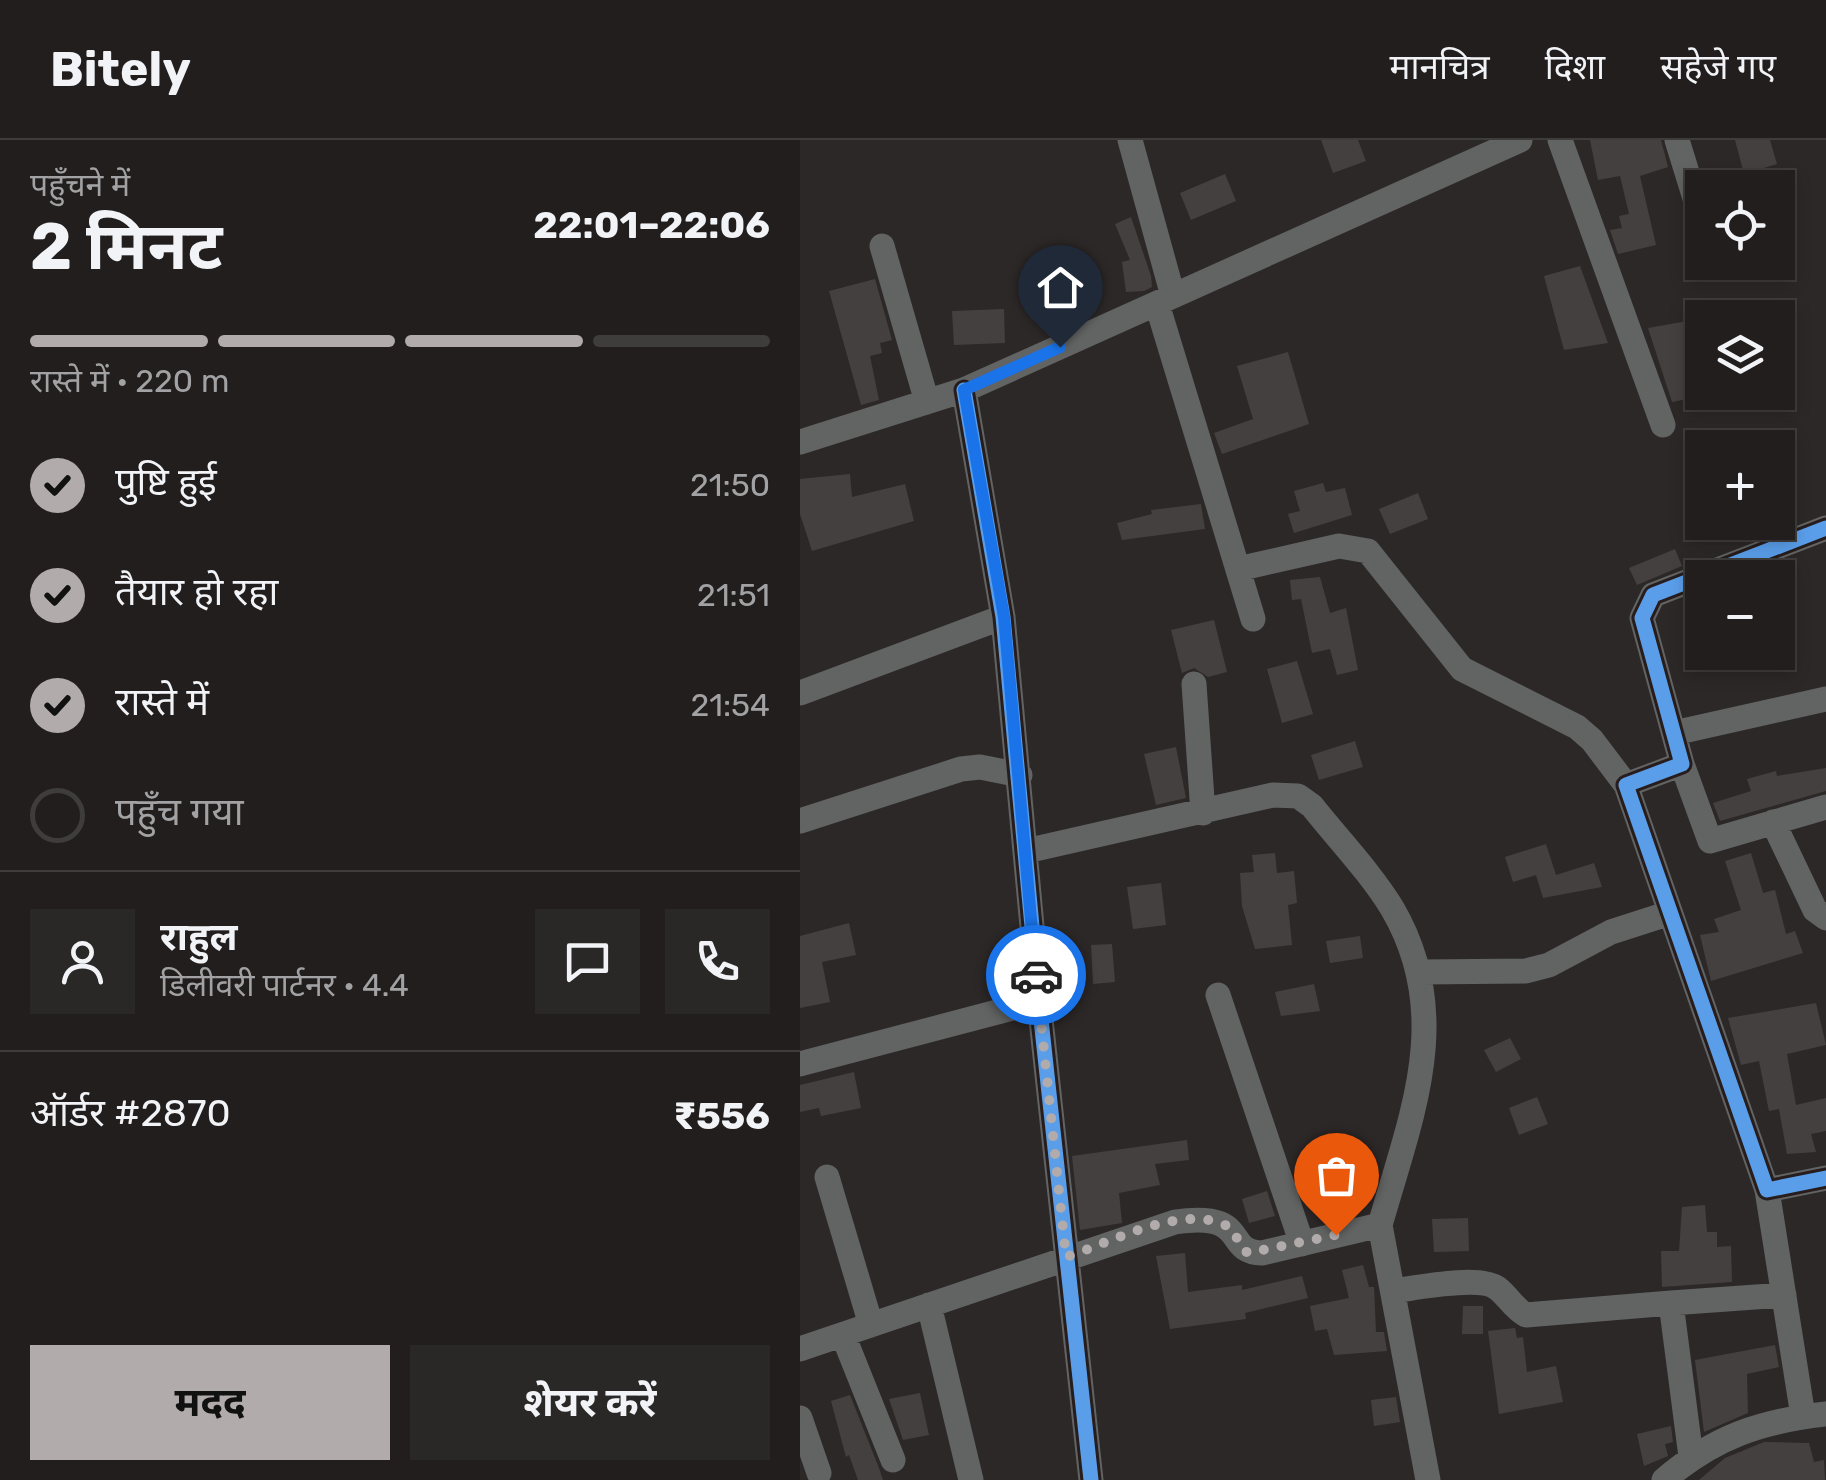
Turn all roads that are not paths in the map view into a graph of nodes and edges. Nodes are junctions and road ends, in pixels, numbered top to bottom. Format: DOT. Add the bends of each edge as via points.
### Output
graph roads {
  1 [pos="1130,140"];
  2 [pos="1520,140"];
  3 [pos="1560,140"];
  4 [pos="1677,140"];
  5 [pos="1686,170"];
  6 [pos="882,246"];
  7 [pos="1165,300"];
  8 [pos="964,390"];
  9 [pos="927,402"];
  10 [pos="1663,424"];
  11 [pos="800,442"];
  12 [pos="1826,528"];
  13 [pos="1238,569"];
  14 [pos="1004,617"];
  15 [pos="1254,619"];
  16 [pos="1194,684"];
  17 [pos="800,692"];
  18 [pos="1826,698"];
  19 [pos="1674,733"];
  20 [pos="1682,764"];
  21 [pos="1020,774"];
  22 [pos="1626,785"];
  23 [pos="1826,807"];
  24 [pos="1203,814"];
  25 [pos="800,821"];
  26 [pos="1773,822"];
  27 [pos="1026,851"];
  28 [pos="1822,911"];
  29 [pos="1670,914"];
  30 [pos="1421,972"];
  31 [pos="1218,995"];
  32 [pos="1038,1001"];
  33 [pos="800,1064"];
  34 [pos="827,1177"];
  35 [pos="1826,1178"];
  36 [pos="1767,1190"];
  37 [pos="1380,1225"];
  38 [pos="1302,1244"];
  39 [pos="1066,1257"];
  40 [pos="1393,1290"];
  41 [pos="1784,1295"];
  42 [pos="1671,1303"];
  43 [pos="930,1305"];
  44 [pos="871,1325"];
  45 [pos="843,1335"];
  46 [pos="800,1349"];
  47 [pos="1814,1415"];
  48 [pos="800,1418"];
  49 [pos="1691,1457"];
  50 [pos="893,1460"];
  51 [pos="820,1473"];
  52 [pos="970,1480"];
  53 [pos="1091,1480"];
  54 [pos="1428,1480"];
  55 [pos="1664,1480"];
  1 -- 7 [label="street"];
  2 -- 7 [label="street"];
  3 -- 10 [label="street"];
  4 -- 5 [label="street"];
  6 -- 9 [label="street"];
  7 -- 8 [label="street"];
  7 -- 13 [label="street"];
  8 -- 9 [label="street"];
  8 -- 14 [label="street"];
  9 -- 11 [label="street"];
  12 -- 19 [label="street" via="1653,595 1644,606"];
  13 -- 15 [label="street"];
  13 -- 22 [label="street" via="1339,546 1368,551 1462,669 1576,727"];
  14 -- 17 [label="street"];
  14 -- 21 [label="street"];
  16 -- 24 [label="street"];
  18 -- 19 [label="street"];
  19 -- 20 [label="street"];
  20 -- 22 [label="street"];
  20 -- 26 [label="street" via="1710,841"];
  21 -- 25 [label="street" via="960,769"];
  21 -- 27 [label="street"];
  22 -- 29 [label="street"];
  23 -- 26 [label="street"];
  24 -- 27 [label="street"];
  24 -- 30 [label="street" via="1274,795 1298,796 1312,806 1390,904"];
  26 -- 28 [label="street"];
  27 -- 32 [label="street"];
  29 -- 30 [label="street" via="1526,971"];
  29 -- 36 [label="street"];
  30 -- 37 [label="street" via="1424,1069"];
  31 -- 38 [label="street"];
  32 -- 33 [label="street"];
  32 -- 39 [label="street"];
  34 -- 44 [label="street"];
  35 -- 36 [label="street"];
  36 -- 41 [label="street"];
  37 -- 38 [label="street"];
  37 -- 40 [label="street"];
  38 -- 39 [label="street" via="1248,1253 1234,1230 1205,1218"];
  39 -- 43 [label="street"];
  39 -- 53 [label="street"];
  40 -- 42 [label="street" via="1479,1282 1526,1315"];
  40 -- 54 [label="street"];
  41 -- 42 [label="street"];
  41 -- 47 [label="street"];
  42 -- 49 [label="street"];
  43 -- 44 [label="street"];
  43 -- 52 [label="street"];
  44 -- 45 [label="street"];
  45 -- 46 [label="street"];
  45 -- 50 [label="street"];
  47 -- 49 [label="street" via="1750,1426"];
  48 -- 51 [label="street"];
  49 -- 55 [label="street"];
}
